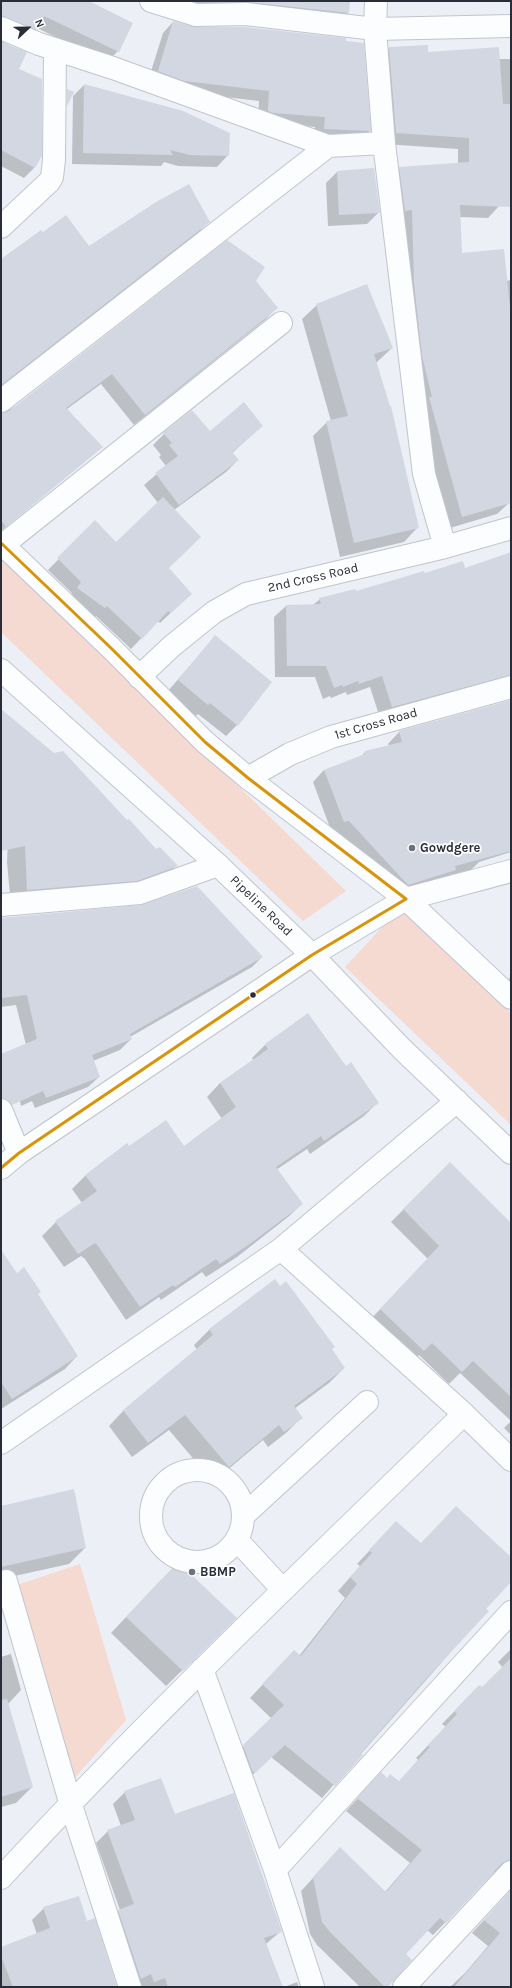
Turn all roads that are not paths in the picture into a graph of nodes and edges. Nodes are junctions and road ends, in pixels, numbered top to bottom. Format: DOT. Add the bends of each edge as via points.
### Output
graph roads {
  1 [pos="151,1"];
  2 [pos="376,1"];
  3 [pos="197,8"];
  4 [pos="511,26"];
  5 [pos="1,28"];
  6 [pos="376,29"];
  7 [pos="55,50"];
  8 [pos="384,143"];
  9 [pos="328,146"];
  10 [pos="1,227"];
  11 [pos="281,323"];
  12 [pos="1,401"];
  13 [pos="511,528"];
  14 [pos="2,544"];
  15 [pos="445,547"];
  16 [pos="1,670"];
  17 [pos="139,677"];
  18 [pos="511,687"];
  19 [pos="248,778"];
  20 [pos="218,865"];
  21 [pos="511,872"];
  22 [pos="406,899"];
  23 [pos="1,905"];
  24 [pos="312,955"];
  25 [pos="511,998"];
  26 [pos="457,1101"];
  27 [pos="1,1110"];
  28 [pos="511,1153"];
  29 [pos="19,1154"];
  30 [pos="1,1168"];
  31 [pos="281,1249"];
  32 [pos="367,1402"];
  33 [pos="464,1414"];
  34 [pos="1,1443"];
  35 [pos="511,1460"];
  36 [pos="244,1515"];
  37 [pos="237,1540"];
  38 [pos="6,1581"];
  39 [pos="283,1590"];
  40 [pos="511,1612"];
  41 [pos="202,1669"];
  42 [pos="70,1802"];
  43 [pos="274,1870"];
  44 [pos="511,1872"];
  45 [pos="1,1878"];
  46 [pos="130,1987"];
  47 [pos="313,1987"];
  48 [pos="404,1987"];
  1 -- 3 [label="street"];
  2 -- 6 [label="street"];
  3 -- 6 [label="street"];
  4 -- 6 [label="street"];
  5 -- 7 [label="street"];
  6 -- 8 [label="street"];
  7 -- 9 [label="street" via="113,68"];
  7 -- 10 [label="street" via="52,177"];
  8 -- 9 [label="street"];
  8 -- 15 [label="street" via="424,474"];
  9 -- 12 [label="street"];
  11 -- 14 [label="street"];
  13 -- 15 [label="street, 2nd Cross Road"];
  14 -- 17 [label="street"];
  15 -- 17 [label="street, 2nd Cross Road" via="238,597 214,612 178,641"];
  16 -- 20 [label="street, Pipeline Road"];
  17 -- 19 [label="street" via="205,742"];
  18 -- 19 [label="street, 1st Cross Road" via="331,737 290,754"];
  19 -- 22 [label="street"];
  20 -- 23 [label="street" via="140,893"];
  20 -- 24 [label="street, Pipeline Road"];
  21 -- 22 [label="street"];
  22 -- 24 [label="street"];
  22 -- 25 [label="street"];
  24 -- 26 [label="street, Pipeline Road" via="402,1049"];
  24 -- 29 [label="street"];
  26 -- 28 [label="street, Pipeline Road"];
  26 -- 31 [label="street"];
  27 -- 29 [label="street"];
  29 -- 30 [label="street"];
  31 -- 33 [label="street"];
  31 -- 34 [label="street"];
  32 -- 36 [label="street"];
  33 -- 35 [label="street"];
  33 -- 39 [label="street"];
  36 -- 37 [label="street"];
  36 -- 37 [label="street" via="235,1490 224,1479 211,1472 196,1470 181,1472 168,1480 158,1491 153,1505 151,1520 155,1535 163,1547 175,1557 189,1562 204,1562 228,1551"];
  37 -- 39 [label="street"];
  38 -- 42 [label="street"];
  39 -- 41 [label="street"];
  40 -- 43 [label="street"];
  41 -- 42 [label="street"];
  41 -- 43 [label="street"];
  42 -- 45 [label="street"];
  42 -- 46 [label="street"];
  43 -- 47 [label="street"];
  44 -- 48 [label="street"];
}
